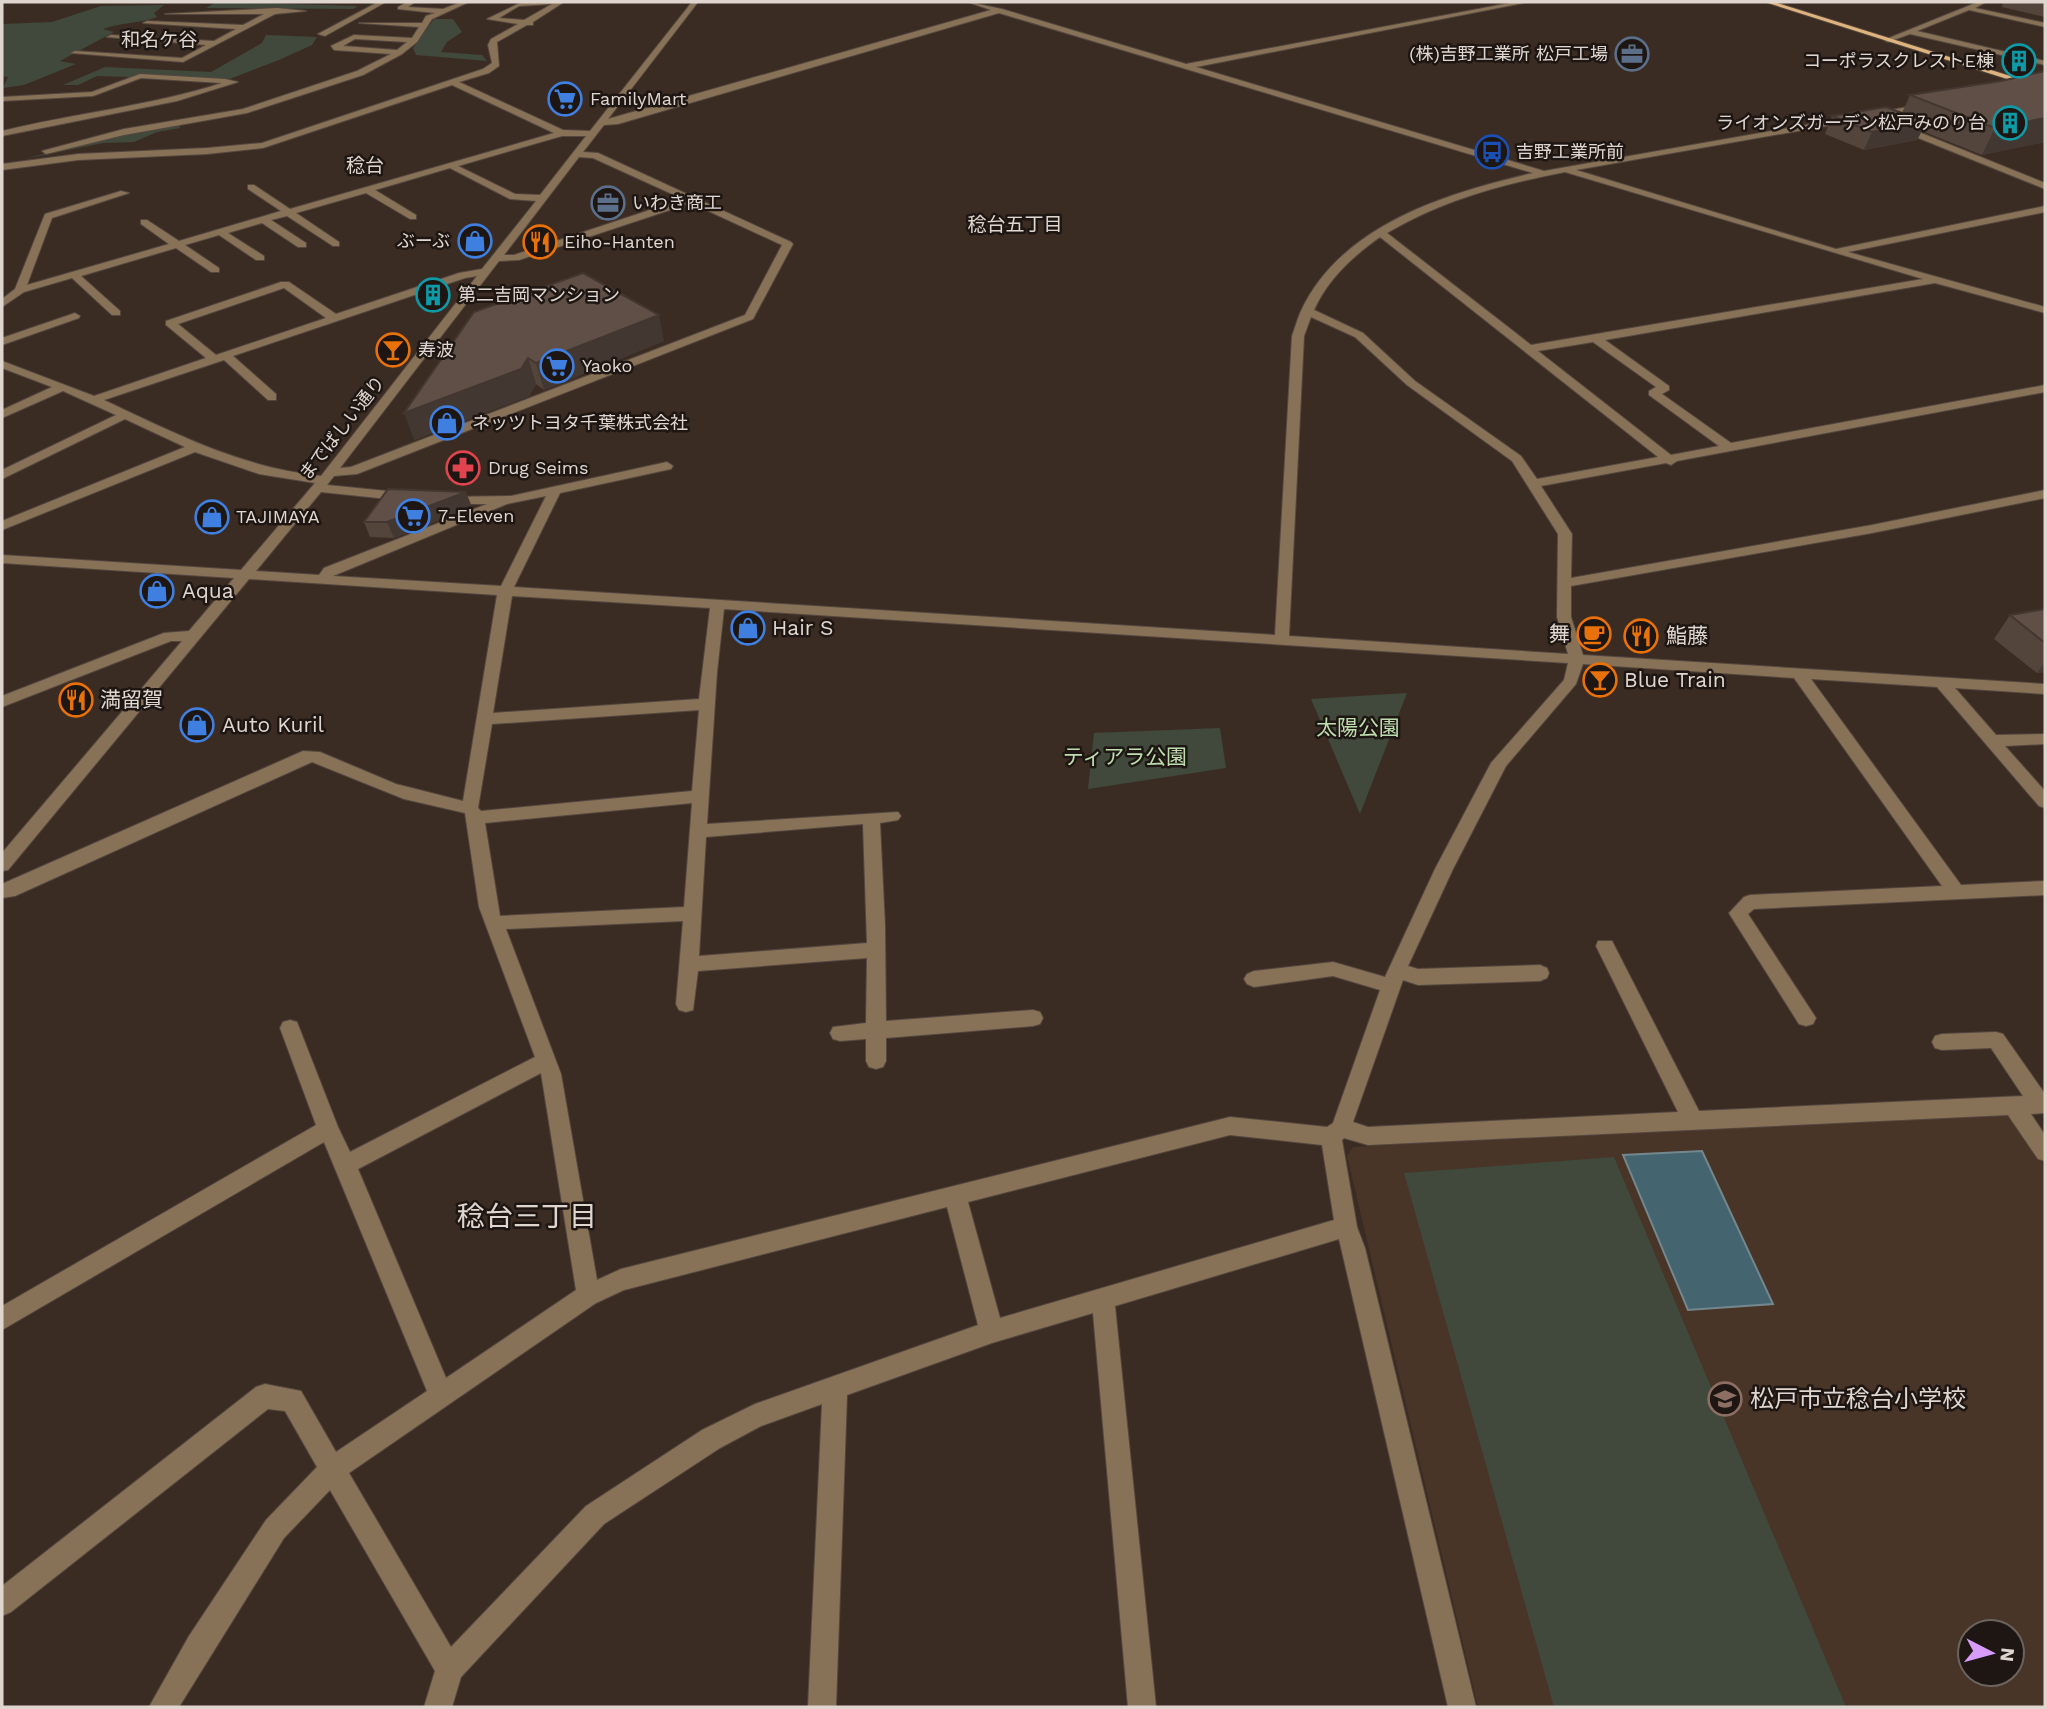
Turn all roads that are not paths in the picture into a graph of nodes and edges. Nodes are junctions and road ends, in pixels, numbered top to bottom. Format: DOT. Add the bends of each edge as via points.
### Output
graph roads {
  1 [pos="383,2"];
  2 [pos="412,2"];
  3 [pos="467,2"];
  4 [pos="561,2"];
  5 [pos="695,2"];
  6 [pos="971,2"];
  7 [pos="1525,2"];
  8 [pos="1768,2"];
  9 [pos="1983,2"];
  10 [pos="1968,8"];
  11 [pos="277,10"];
  12 [pos="1000,10"];
  13 [pos="303,11"];
  14 [pos="441,11"];
  15 [pos="169,14"];
  16 [pos="147,23"];
  17 [pos="363,23"];
  18 [pos="530,23"];
  19 [pos="422,25"];
  20 [pos="2045,25"];
  21 [pos="246,27"];
  22 [pos="1911,32"];
  23 [pos="322,34"];
  24 [pos="111,37"];
  25 [pos="414,40"];
  26 [pos="1888,40"];
  27 [pos="216,43"];
  28 [pos="399,52"];
  29 [pos="75,53"];
  30 [pos="2045,63"];
  31 [pos="1185,66"];
  32 [pos="454,83"];
  33 [pos="2040,88"];
  34 [pos="2015,90"];
  35 [pos="2,99"];
  36 [pos="1937,104"];
  37 [pos="1871,116"];
  38 [pos="602,122"];
  39 [pos="562,133"];
  40 [pos="2,134"];
  41 [pos="593,134"];
  42 [pos="577,154"];
  43 [pos="2,164"];
  44 [pos="454,167"];
  45 [pos="1565,170"];
  46 [pos="1546,174"];
  47 [pos="2045,186"];
  48 [pos="251,187"];
  49 [pos="370,191"];
  50 [pos="124,193"];
  51 [pos="543,198"];
  52 [pos="693,199"];
  53 [pos="2045,209"];
  54 [pos="289,214"];
  55 [pos="413,217"];
  56 [pos="265,221"];
  57 [pos="144,222"];
  58 [pos="1380,232"];
  59 [pos="222,233"];
  60 [pos="336,244"];
  61 [pos="302,245"];
  62 [pos="178,246"];
  63 [pos="1836,252"];
  64 [pos="260,258"];
  65 [pos="497,258"];
  66 [pos="215,270"];
  67 [pos="486,272"];
  68 [pos="75,276"];
  69 [pos="1935,280"];
  70 [pos="20,289"];
  71 [pos="2,304"];
  72 [pos="2045,310"];
  73 [pos="1306,311"];
  74 [pos="116,313"];
  75 [pos="75,316"];
  76 [pos="334,318"];
  77 [pos="1595,338"];
  78 [pos="2,342"];
  79 [pos="1530,349"];
  80 [pos="219,357"];
  81 [pos="2,364"];
  82 [pos="15,370"];
  83 [pos="2,375"];
  84 [pos="62,387"];
  85 [pos="2045,389"];
  86 [pos="272,397"];
  87 [pos="93,400"];
  88 [pos="2,414"];
  89 [pos="123,416"];
  90 [pos="193,448"];
  91 [pos="1731,449"];
  92 [pos="1671,461"];
  93 [pos="667,466"];
  94 [pos="2,475"];
  95 [pos="324,480"];
  96 [pos="1533,484"];
  97 [pos="556,489"];
  98 [pos="2045,494"];
  99 [pos="511,500"];
  100 [pos="2,526"];
  101 [pos="2,559"];
  102 [pos="245,576"];
  103 [pos="321,581"];
  104 [pos="1566,583"];
  105 [pos="505,592"];
  106 [pos="718,603"];
  107 [pos="195,636"];
  108 [pos="1282,638"];
  109 [pos="1577,659"];
  110 [pos="1798,672"];
  111 [pos="1940,681"];
  112 [pos="2045,689"];
  113 [pos="2,702"];
  114 [pos="707,704"];
  115 [pos="486,719"];
  116 [pos="2045,739"];
  117 [pos="1993,741"];
  118 [pos="700,796"];
  119 [pos="2045,802"];
  120 [pos="473,813"];
  121 [pos="892,816"];
  122 [pos="871,818"];
  123 [pos="698,831"];
  124 [pos="2,864"];
  125 [pos="2045,888"];
  126 [pos="2,891"];
  127 [pos="1955,891"];
  128 [pos="692,914"];
  129 [pos="493,923"];
  130 [pos="1605,946"];
  131 [pos="875,950"];
  132 [pos="689,964"];
  133 [pos="1540,973"];
  134 [pos="1394,978"];
  135 [pos="1254,979"];
  136 [pos="685,1004"];
  137 [pos="1033,1018"];
  138 [pos="1806,1018"];
  139 [pos="290,1028"];
  140 [pos="875,1030"];
  141 [pos="840,1033"];
  142 [pos="1942,1042"];
  143 [pos="547,1060"];
  144 [pos="876,1060"];
  145 [pos="2043,1105"];
  146 [pos="2014,1106"];
  147 [pos="1693,1121"];
  148 [pos="328,1129"];
  149 [pos="1336,1132"];
  150 [pos="2045,1152"];
  151 [pos="346,1165"];
  152 [pos="955,1195"];
  153 [pos="1346,1227"];
  154 [pos="588,1295"];
  155 [pos="1103,1297"];
  156 [pos="2,1319"];
  157 [pos="992,1332"];
  158 [pos="835,1388"];
  159 [pos="441,1396"];
  160 [pos="332,1470"];
  161 [pos="2,1603"];
  162 [pos="449,1669"];
  163 [pos="163,1707"];
  164 [pos="438,1707"];
  165 [pos="822,1707"];
  166 [pos="1142,1707"];
  167 [pos="1462,1707"];
  1 -- 23 [label="street"];
  2 -- 14 [label="street" via="400,8"];
  3 -- 14 [label="street"];
  4 -- 18 [label="street"];
  4 -- 18 [label="street" via="517,4 491,19"];
  5 -- 38 [label="street, までばしい通り"];
  6 -- 12 [label="street"];
  7 -- 31 [label="street"];
  8 -- 26 [label="main road"];
  9 -- 10 [label="street"];
  10 -- 20 [label="street"];
  10 -- 22 [label="street"];
  11 -- 13 [label="street"];
  11 -- 15 [label="street"];
  11 -- 21 [label="street"];
  12 -- 31 [label="street"];
  12 -- 38 [label="street" via="615,122"];
  14 -- 19 [label="street"];
  16 -- 21 [label="street"];
  17 -- 19 [label="street"];
  18 -- 32 [label="street" via="494,41 497,61 492,68"];
  19 -- 25 [label="street"];
  21 -- 27 [label="street"];
  22 -- 26 [label="street"];
  22 -- 30 [label="street"];
  24 -- 27 [label="street"];
  25 -- 28 [label="street"];
  25 -- 28 [label="street" via="354,37 334,48"];
  26 -- 33 [label="main road"];
  27 -- 29 [label="street" via="183,60"];
  28 -- 43 [label="street" via="360,73 262,106 124,132"];
  31 -- 46 [label="street"];
  32 -- 39 [label="street"];
  32 -- 43 [label="street" via="262,145"];
  33 -- 34 [label="street"];
  35 -- 40 [label="street" via="93,94 140,76 234,82 166,103"];
  36 -- 37 [label="street"];
  37 -- 45 [label="street"];
  37 -- 47 [label="street"];
  38 -- 41 [label="street, までばしい通り"];
  39 -- 41 [label="street"];
  39 -- 44 [label="street"];
  41 -- 42 [label="street, までばしい通り"];
  42 -- 51 [label="street, までばしい通り"];
  42 -- 52 [label="street" via="595,155"];
  44 -- 49 [label="street"];
  44 -- 51 [label="street" via="513,197"];
  45 -- 46 [label="street"];
  45 -- 63 [label="street"];
  46 -- 58 [label="street" via="1447,200"];
  48 -- 54 [label="street"];
  49 -- 54 [label="street"];
  49 -- 55 [label="street"];
  50 -- 70 [label="street" via="48,216"];
  51 -- 65 [label="street, までばしい通り"];
  52 -- 65 [label="street" via="515,258"];
  52 -- 95 [label="street" via="788,244 749,317"];
  53 -- 63 [label="street"];
  54 -- 56 [label="street"];
  54 -- 60 [label="street"];
  56 -- 59 [label="street"];
  56 -- 61 [label="street"];
  57 -- 62 [label="street"];
  58 -- 73 [label="street" via="1325,277"];
  58 -- 79 [label="street"];
  59 -- 62 [label="street"];
  59 -- 64 [label="street"];
  62 -- 66 [label="street"];
  62 -- 68 [label="street"];
  63 -- 69 [label="street"];
  65 -- 67 [label="street, までばしい通り"];
  67 -- 76 [label="street" via="463,275"];
  67 -- 95 [label="street, までばしい通り"];
  68 -- 70 [label="street"];
  68 -- 74 [label="street"];
  69 -- 72 [label="street"];
  69 -- 77 [label="street"];
  70 -- 71 [label="street"];
  73 -- 96 [label="street" via="1359,335 1410,383 1517,459"];
  73 -- 108 [label="street" via="1298,335 1293,397"];
  75 -- 78 [label="street"];
  76 -- 80 [label="street"];
  76 -- 80 [label="street" via="285,284 170,323"];
  77 -- 79 [label="street"];
  77 -- 91 [label="street" via="1665,388 1653,393"];
  79 -- 92 [label="street"];
  80 -- 86 [label="street"];
  80 -- 87 [label="street"];
  81 -- 82 [label="street"];
  82 -- 83 [label="street"];
  82 -- 84 [label="street"];
  84 -- 87 [label="street"];
  84 -- 88 [label="street"];
  85 -- 91 [label="street"];
  87 -- 89 [label="street"];
  89 -- 90 [label="street"];
  89 -- 94 [label="street"];
  90 -- 95 [label="street" via="292,478"];
  90 -- 100 [label="street"];
  91 -- 92 [label="street"];
  92 -- 96 [label="street"];
  93 -- 97 [label="street"];
  95 -- 99 [label="street" via="428,499"];
  95 -- 102 [label="street, までばしい通り"];
  96 -- 104 [label="street" via="1565,534"];
  97 -- 99 [label="street"];
  97 -- 105 [label="street"];
  98 -- 104 [label="street"];
  99 -- 103 [label="street" via="329,571"];
  101 -- 102 [label="street"];
  102 -- 103 [label="street"];
  102 -- 107 [label="street, までばしい通り"];
  103 -- 105 [label="street"];
  104 -- 109 [label="street" via="1564,617"];
  105 -- 106 [label="street"];
  105 -- 115 [label="street"];
  106 -- 108 [label="street"];
  106 -- 114 [label="street"];
  107 -- 113 [label="street" via="169,636"];
  107 -- 124 [label="street, までばしい通り"];
  108 -- 109 [label="street"];
  109 -- 110 [label="street"];
  109 -- 134 [label="street" via="1572,681 1499,763"];
  110 -- 111 [label="street"];
  110 -- 127 [label="street"];
  111 -- 112 [label="street"];
  111 -- 117 [label="street"];
  114 -- 115 [label="street"];
  114 -- 118 [label="street"];
  115 -- 120 [label="street"];
  116 -- 117 [label="street"];
  117 -- 119 [label="street"];
  118 -- 120 [label="street"];
  118 -- 123 [label="street"];
  120 -- 126 [label="street" via="382,786 314,756 303,757"];
  120 -- 129 [label="street"];
  121 -- 122 [label="street"];
  122 -- 123 [label="street"];
  122 -- 131 [label="street"];
  123 -- 128 [label="street"];
  125 -- 127 [label="street"];
  127 -- 138 [label="street" via="1750,902 1738,914"];
  128 -- 129 [label="street"];
  128 -- 132 [label="street"];
  129 -- 143 [label="street"];
  130 -- 147 [label="street"];
  131 -- 132 [label="street"];
  131 -- 140 [label="street"];
  132 -- 136 [label="street"];
  133 -- 134 [label="street"];
  134 -- 135 [label="street" via="1333,969"];
  134 -- 149 [label="street"];
  137 -- 140 [label="street"];
  139 -- 148 [label="street"];
  140 -- 141 [label="street"];
  140 -- 144 [label="street"];
  142 -- 145 [label="street" via="1996,1040"];
  143 -- 151 [label="street"];
  143 -- 154 [label="street"];
  145 -- 146 [label="street"];
  146 -- 147 [label="street"];
  146 -- 150 [label="street"];
  147 -- 149 [label="street" via="1368,1136"];
  148 -- 151 [label="street"];
  148 -- 156 [label="street"];
  149 -- 152 [label="street" via="1230,1126"];
  149 -- 153 [label="street"];
  151 -- 159 [label="street"];
  152 -- 154 [label="street" via="621,1280"];
  152 -- 157 [label="street"];
  153 -- 155 [label="street"];
  153 -- 167 [label="street"];
  154 -- 159 [label="street"];
  155 -- 157 [label="street"];
  155 -- 166 [label="street"];
  157 -- 158 [label="street"];
  158 -- 162 [label="street" via="755,1416 611,1503"];
  158 -- 165 [label="street"];
  159 -- 160 [label="street"];
  160 -- 161 [label="street" via="292,1400 265,1396"];
  160 -- 162 [label="street"];
  160 -- 163 [label="street" via="275,1529"];
  162 -- 164 [label="street"];
}
